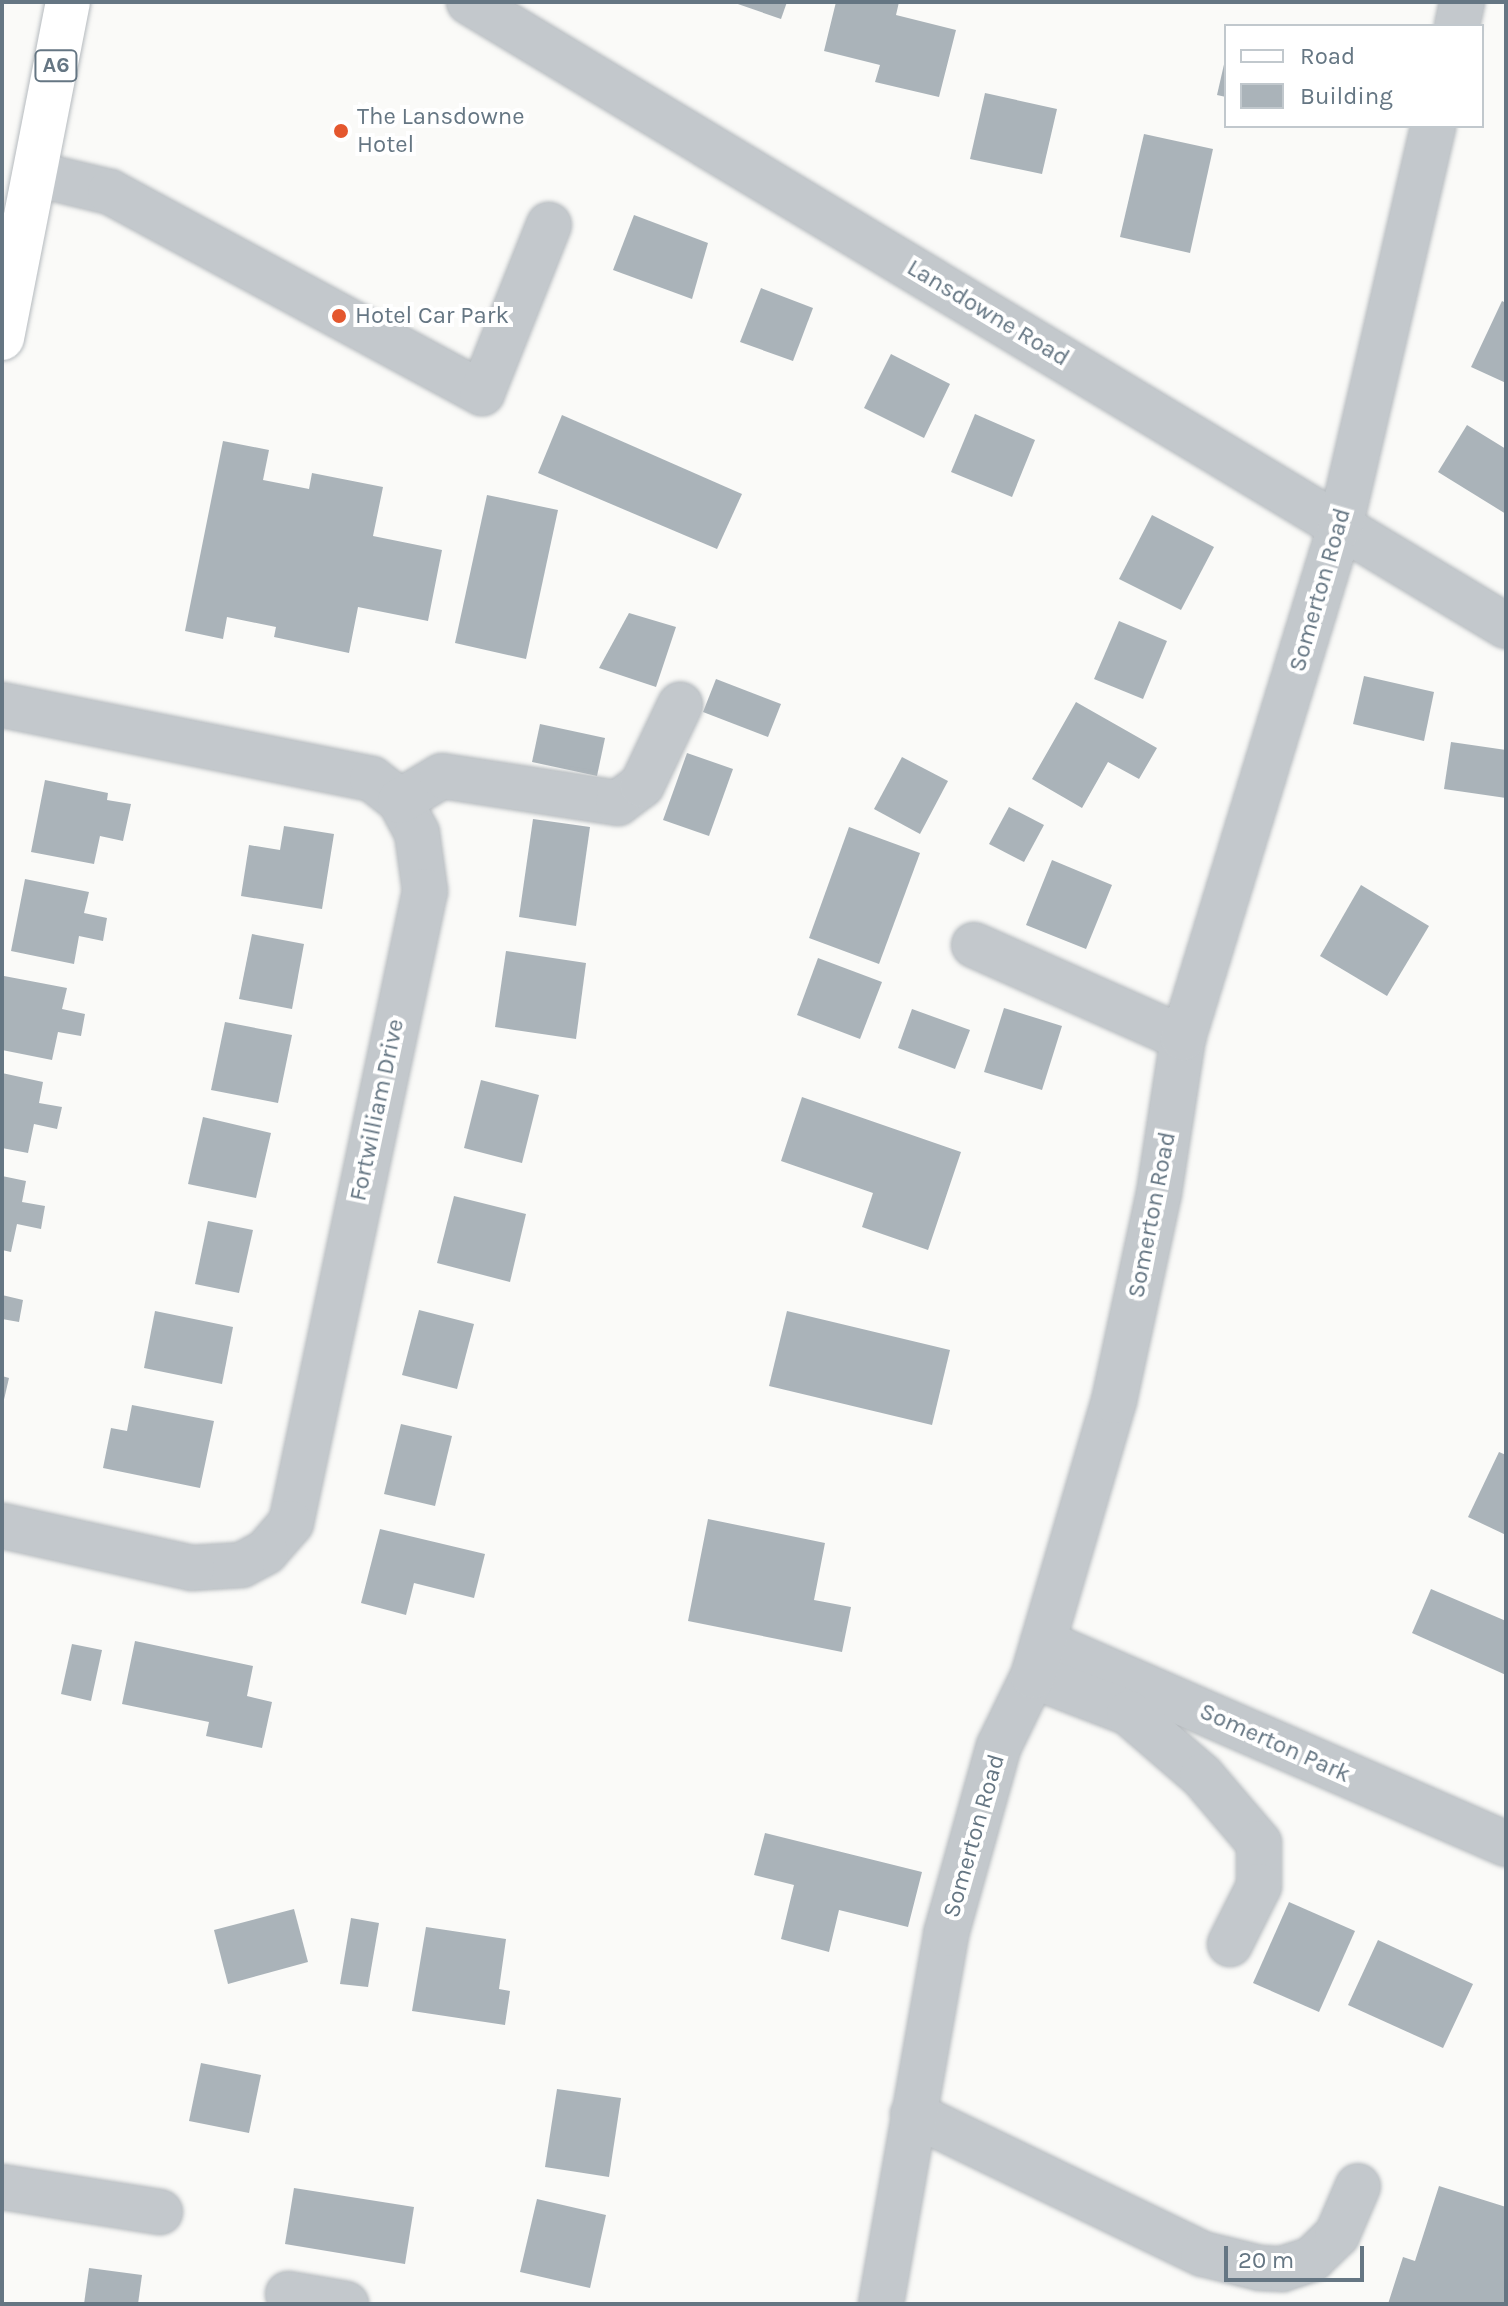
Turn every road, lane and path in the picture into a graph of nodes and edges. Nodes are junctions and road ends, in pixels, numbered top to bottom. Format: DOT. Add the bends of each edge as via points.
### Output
graph roads {
  1 [pos="68,2"];
  2 [pos="469,2"];
  3 [pos="1462,2"];
  4 [pos="1457,24"];
  5 [pos="1433,128"];
  6 [pos="35,174"];
  7 [pos="549,225"];
  8 [pos="2,338"];
  9 [pos="1340,527"];
  10 [pos="1506,626"];
  11 [pos="2,705"];
  12 [pos="680,705"];
  13 [pos="400,801"];
  14 [pos="974,945"];
  15 [pos="1183,1038"];
  16 [pos="2,1526"];
  17 [pos="1038,1659"];
  18 [pos="1506,1844"];
  19 [pos="1230,1944"];
  20 [pos="913,2114"];
  21 [pos="1358,2186"];
  22 [pos="2,2187"];
  23 [pos="160,2212"];
  24 [pos="288,2294"];
  25 [pos="346,2304"];
  26 [pos="881,2304"];
  1 -- 6 [label="main road, A6"];
  2 -- 9 [label="street, Lansdowne Road"];
  3 -- 4 [label="street"];
  5 -- 9 [label="street, Somerton Road"];
  6 -- 7 [label="street" via="110,192 482,393"];
  6 -- 8 [label="main road, A6"];
  9 -- 10 [label="street, Lansdowne Road"];
  9 -- 15 [label="street, Somerton Road"];
  11 -- 13 [label="street, Fortwilliam Drive" via="372,779"];
  12 -- 13 [label="street" via="642,785 618,803 442,776"];
  13 -- 16 [label="street, Fortwilliam Drive" via="417,833 425,891 291,1523 266,1552 242,1565 192,1568"];
  14 -- 15 [label="street"];
  15 -- 17 [label="street, Somerton Road" via="1159,1193 1114,1401"];
  17 -- 18 [label="street, Somerton Park"];
  17 -- 19 [label="street" via="1129,1713 1202,1776 1259,1843 1259,1886"];
  17 -- 20 [label="street, Somerton Road" via="999,1746 946,1934"];
  20 -- 21 [label="street" via="1203,2254 1260,2268 1282,2269 1312,2259 1337,2235"];
  20 -- 26 [label="street, Somerton Road"];
  22 -- 23 [label="street"];
  24 -- 25 [label="street"];
}
